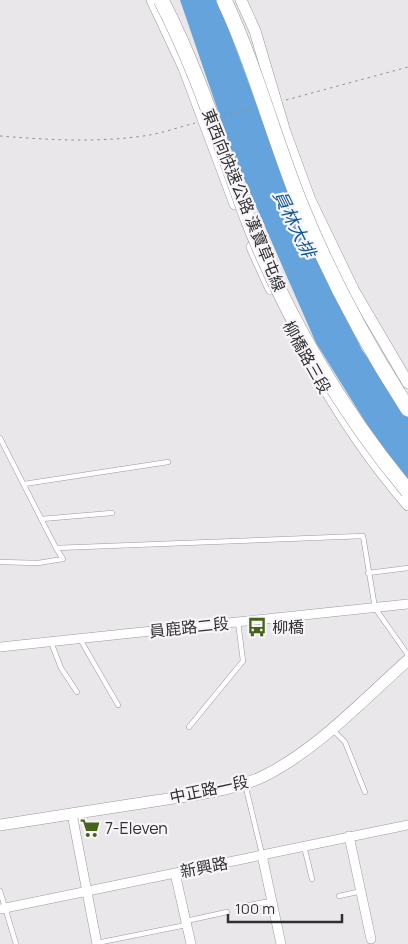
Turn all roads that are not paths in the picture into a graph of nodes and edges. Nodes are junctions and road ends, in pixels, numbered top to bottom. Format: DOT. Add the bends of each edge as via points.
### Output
graph roads {
  1 [pos="152,0"];
  2 [pos="161,0"];
  3 [pos="224,0"];
  4 [pos="241,0"];
  5 [pos="408,383"];
  6 [pos="408,409"];
  7 [pos="0,438"];
  8 [pos="168,462"];
  9 [pos="24,484"];
  10 [pos="408,492"];
  11 [pos="408,505"];
  12 [pos="112,513"];
  13 [pos="41,520"];
  14 [pos="56,548"];
  15 [pos="0,562"];
  16 [pos="408,568"];
  17 [pos="368,573"];
  18 [pos="408,604"];
  19 [pos="375,608"];
  20 [pos="238,622"];
  21 [pos="79,638"];
  22 [pos="51,641"];
  23 [pos="0,647"];
  24 [pos="408,655"];
  25 [pos="408,660"];
  26 [pos="77,692"];
  27 [pos="118,705"];
  28 [pos="189,727"];
  29 [pos="332,728"];
  30 [pos="244,783"];
  31 [pos="365,792"];
  32 [pos="72,814"];
  33 [pos="0,825"];
  34 [pos="408,825"];
  35 [pos="349,836"];
  36 [pos="304,846"];
  37 [pos="262,855"];
  38 [pos="175,873"];
  39 [pos="312,879"];
  40 [pos="0,891"];
  41 [pos="87,891"];
  42 [pos="362,891"];
  43 [pos="339,896"];
  44 [pos="271,901"];
  45 [pos="3,908"];
  46 [pos="238,908"];
  47 [pos="227,912"];
  48 [pos="186,923"];
  49 [pos="371,939"];
  50 [pos="97,943"];
  51 [pos="16,944"];
  52 [pos="191,944"];
  53 [pos="280,944"];
  1 -- 11 [label="main road, 柳橋路三段" via="184,68 259,266 282,312 327,393 383,476"];
  2 -- 10 [label="highway, 東西向快速公路 漢寶草屯線, bridge" via="192,65 250,222 290,310 339,395"];
  3 -- 6 [label="highway, bridge" via="242,37 300,202 320,248 346,304"];
  4 -- 5 [label="main road" via="255,31 284,132 310,200 354,291"];
  7 -- 9 [label="lane"];
  8 -- 9 [label="lane"];
  9 -- 13 [label="lane"];
  12 -- 13 [label="lane"];
  13 -- 14 [label="lane"];
  14 -- 15 [label="lane" via="63,559 38,563"];
  14 -- 17 [label="lane" via="363,536"];
  16 -- 17 [label="lane"];
  17 -- 19 [label="lane"];
  18 -- 19 [label="street, 員鹿路二段"];
  19 -- 20 [label="street, 員鹿路二段"];
  19 -- 24 [label="lane"];
  20 -- 21 [label="street, 員鹿路二段"];
  20 -- 28 [label="lane" via="243,662"];
  21 -- 22 [label="street, 員鹿路二段"];
  21 -- 27 [label="lane"];
  22 -- 23 [label="street, 員鹿路二段"];
  22 -- 26 [label="lane"];
  25 -- 29 [label="main road, 中正路一段"];
  29 -- 30 [label="main road, 中正路一段" via="292,759"];
  29 -- 31 [label="lane" via="345,742"];
  30 -- 32 [label="main road, 中正路一段"];
  30 -- 37 [label="lane"];
  32 -- 33 [label="main road, 中正路一段"];
  32 -- 41 [label="street"];
  34 -- 35 [label="street, 新興路"];
  35 -- 36 [label="street, 新興路"];
  35 -- 42 [label="street"];
  36 -- 37 [label="street, 新興路"];
  36 -- 39 [label="lane"];
  37 -- 38 [label="street, 新興路"];
  37 -- 44 [label="street"];
  38 -- 41 [label="street, 新興路"];
  38 -- 48 [label="street"];
  40 -- 45 [label="lane"];
  41 -- 45 [label="street, 新興路"];
  41 -- 50 [label="street"];
  42 -- 43 [label="lane"];
  42 -- 49 [label="street"];
  44 -- 46 [label="lane"];
  44 -- 53 [label="street"];
  45 -- 51 [label="lane"];
  47 -- 48 [label="lane"];
  48 -- 50 [label="lane"];
  48 -- 52 [label="street"];
}
